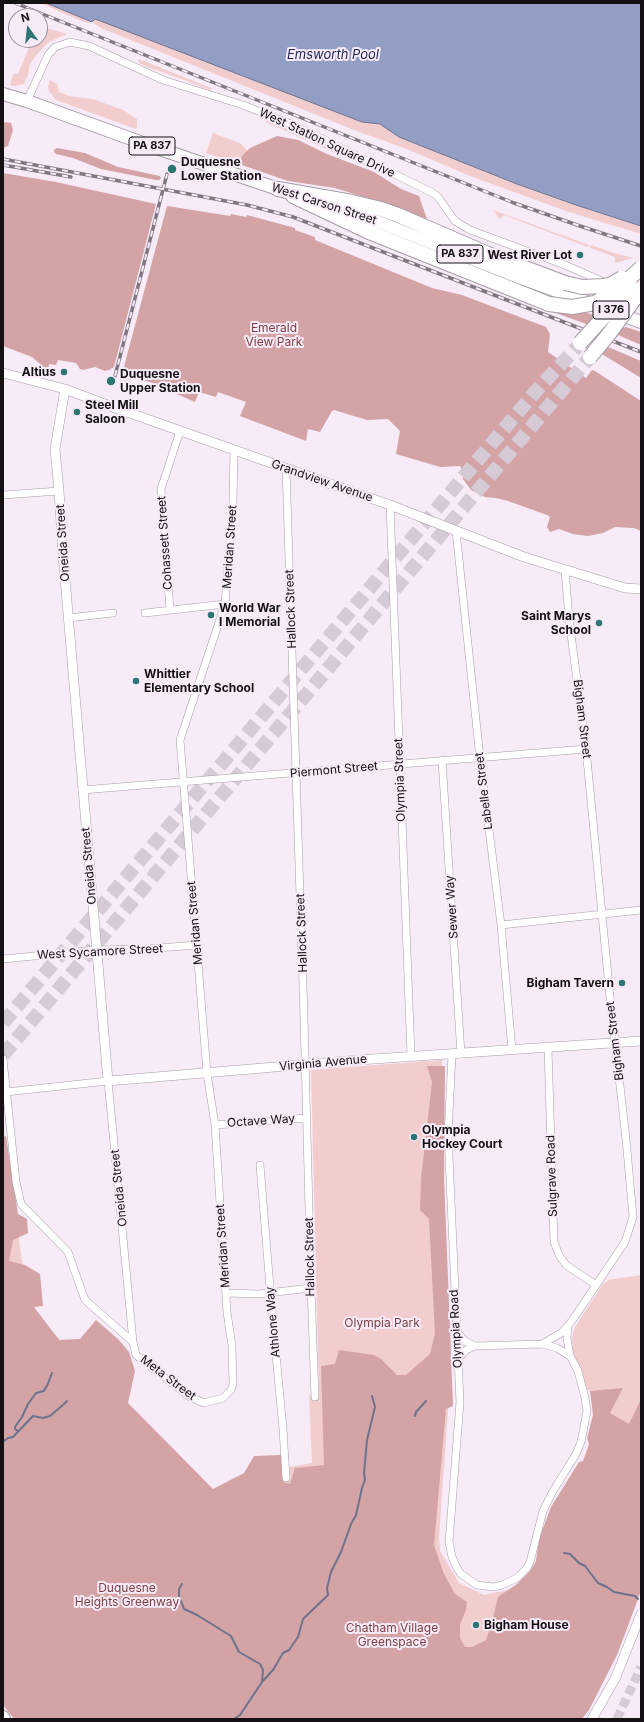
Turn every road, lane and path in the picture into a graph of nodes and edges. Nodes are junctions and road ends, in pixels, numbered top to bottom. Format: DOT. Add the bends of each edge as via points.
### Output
graph roads {
  1 [pos="3,94"];
  2 [pos="28,101"];
  3 [pos="278,189"];
  4 [pos="641,263"];
  5 [pos="641,268"];
  6 [pos="641,276"];
  7 [pos="641,290"];
  8 [pos="641,298"];
  9 [pos="641,322"];
  10 [pos="578,345"];
  11 [pos="590,357"];
  12 [pos="3,373"];
  13 [pos="65,389"];
  14 [pos="180,431"];
  15 [pos="234,450"];
  16 [pos="286,468"];
  17 [pos="59,491"];
  18 [pos="3,495"];
  19 [pos="390,505"];
  20 [pos="456,531"];
  21 [pos="565,569"];
  22 [pos="641,589"];
  23 [pos="225,604"];
  24 [pos="170,610"];
  25 [pos="114,613"];
  26 [pos="145,613"];
  27 [pos="68,618"];
  28 [pos="586,749"];
  29 [pos="480,758"];
  30 [pos="442,760"];
  31 [pos="400,764"];
  32 [pos="297,773"];
  33 [pos="184,781"];
  34 [pos="82,790"];
  35 [pos="641,910"];
  36 [pos="603,914"];
  37 [pos="501,925"];
  38 [pos="197,945"];
  39 [pos="96,950"];
  40 [pos="3,959"];
  41 [pos="641,1041"];
  42 [pos="616,1043"];
  43 [pos="548,1049"];
  44 [pos="512,1050"];
  45 [pos="457,1054"];
  46 [pos="411,1056"];
  47 [pos="3,1059"];
  48 [pos="306,1064"];
  49 [pos="207,1073"];
  50 [pos="108,1081"];
  51 [pos="6,1092"];
  52 [pos="307,1118"];
  53 [pos="215,1124"];
  54 [pos="260,1165"];
  55 [pos="641,1219"];
  56 [pos="632,1220"];
  57 [pos="596,1285"];
  58 [pos="311,1288"];
  59 [pos="226,1293"];
  60 [pos="270,1293"];
  61 [pos="568,1326"];
  62 [pos="456,1332"];
  63 [pos="133,1342"];
  64 [pos="542,1344"];
  65 [pos="475,1346"];
  66 [pos="570,1356"];
  67 [pos="458,1359"];
  68 [pos="315,1397"];
  69 [pos="223,1398"];
  70 [pos="286,1478"];
  71 [pos="641,1614"];
  72 [pos="592,1719"];
  1 -- 2 [label="main road, West Carson Street / PA 837"];
  2 -- 3 [label="main road, West Carson Street / PA 837"];
  2 -- 8 [label="street, West Station Square Drive" via="48,55 55,47 70,42 89,46 163,80 242,105 296,126 432,193 438,197 455,221 470,230 564,265"];
  3 -- 4 [label="highway, bridge" via="352,202 398,215 488,254 574,286 610,285"];
  3 -- 5 [label="highway, bridge" via="351,224 549,304 572,308 604,299"];
  3 -- 9 [label="main road, West Carson Street / PA 837" via="376,221"];
  6 -- 10 [label="highway, I 376, bridge"];
  7 -- 11 [label="highway, I 376, bridge"];
  12 -- 13 [label="street, Grandview Avenue"];
  13 -- 14 [label="street, Grandview Avenue"];
  13 -- 17 [label="street, Oneida Street" via="55,449"];
  14 -- 15 [label="street, Grandview Avenue"];
  14 -- 24 [label="street, Cohassett Street" via="161,489"];
  15 -- 16 [label="street, Grandview Avenue"];
  15 -- 23 [label="street, Meridan Street" via="233,502"];
  16 -- 19 [label="street, Grandview Avenue"];
  16 -- 32 [label="street, Hallock Street"];
  17 -- 18 [label="street"];
  17 -- 27 [label="street, Oneida Street"];
  19 -- 20 [label="street, Grandview Avenue"];
  19 -- 31 [label="street, Olympia Street"];
  20 -- 21 [label="street, Grandview Avenue" via="524,557"];
  20 -- 29 [label="street, Labelle Street"];
  21 -- 22 [label="street, Grandview Avenue" via="625,588"];
  21 -- 28 [label="street, Bigham Street"];
  23 -- 24 [label="street"];
  23 -- 33 [label="street, Meridan Street" via="180,740"];
  24 -- 26 [label="street"];
  25 -- 27 [label="street"];
  27 -- 34 [label="street, Oneida Street"];
  28 -- 29 [label="street, Piermont Street"];
  28 -- 36 [label="street, Bigham Street"];
  29 -- 30 [label="street, Piermont Street"];
  29 -- 37 [label="street, Labelle Street"];
  30 -- 31 [label="street, Piermont Street"];
  30 -- 45 [label="street, Sewer Way"];
  31 -- 32 [label="street, Piermont Street"];
  31 -- 46 [label="street, Olympia Street"];
  32 -- 33 [label="street, Piermont Street"];
  32 -- 48 [label="street, Hallock Street"];
  33 -- 34 [label="street, Piermont Street"];
  33 -- 38 [label="street, Meridan Street"];
  34 -- 39 [label="street, Oneida Street"];
  35 -- 36 [label="street"];
  36 -- 37 [label="street"];
  36 -- 42 [label="street, Bigham Street"];
  37 -- 44 [label="street, Labelle Street"];
  38 -- 39 [label="street, West Sycamore Street"];
  38 -- 49 [label="street, Meridan Street"];
  39 -- 40 [label="street, West Sycamore Street"];
  39 -- 50 [label="street, Oneida Street"];
  41 -- 42 [label="street, Virginia Avenue"];
  42 -- 43 [label="street, Virginia Avenue"];
  42 -- 56 [label="street, Bigham Street"];
  43 -- 44 [label="street, Virginia Avenue"];
  43 -- 57 [label="street, Sulgrave Road" via="554,1242 566,1265"];
  44 -- 45 [label="street, Virginia Avenue"];
  45 -- 46 [label="street, Virginia Avenue"];
  45 -- 62 [label="street, Olympia Road" via="448,1134"];
  46 -- 48 [label="street, Virginia Avenue"];
  47 -- 51 [label="street, Meta Street"];
  48 -- 49 [label="street, Virginia Avenue"];
  48 -- 52 [label="street, Hallock Street"];
  49 -- 50 [label="street, Virginia Avenue"];
  49 -- 53 [label="street, Meridan Street"];
  50 -- 51 [label="street, Virginia Avenue"];
  50 -- 63 [label="street, Oneida Street"];
  51 -- 63 [label="street, Meta Street" via="16,1182 21,1204 68,1252 85,1300"];
  52 -- 53 [label="street, Octave Way"];
  52 -- 58 [label="street, Hallock Street"];
  53 -- 59 [label="street, Meridan Street"];
  54 -- 60 [label="street, Athlone Way"];
  55 -- 56 [label="street"];
  56 -- 57 [label="street, Bigham Street" via="624,1242"];
  57 -- 61 [label="street, Bigham Street"];
  58 -- 60 [label="street"];
  58 -- 68 [label="street, Hallock Street"];
  59 -- 60 [label="street"];
  59 -- 69 [label="street, Meridan Street" via="232,1346 232,1384 231,1390"];
  60 -- 70 [label="street, Athlone Way"];
  61 -- 64 [label="street, Bigham Street"];
  61 -- 66 [label="street"];
  62 -- 65 [label="street"];
  62 -- 67 [label="street, Olympia Road"];
  63 -- 69 [label="street, Meta Street" via="136,1355 190,1397 204,1403"];
  64 -- 65 [label="street, Bigham Street"];
  64 -- 66 [label="street" via="557,1348"];
  65 -- 67 [label="street" via="466,1350"];
  66 -- 67 [label="street, Olympia Road" via="578,1371 586,1405 585,1425 578,1451 543,1511 527,1568 517,1578 494,1587 477,1584 462,1574 452,1558 450,1549 460,1402"];
  71 -- 72 [label="street" via="615,1679"];
}
